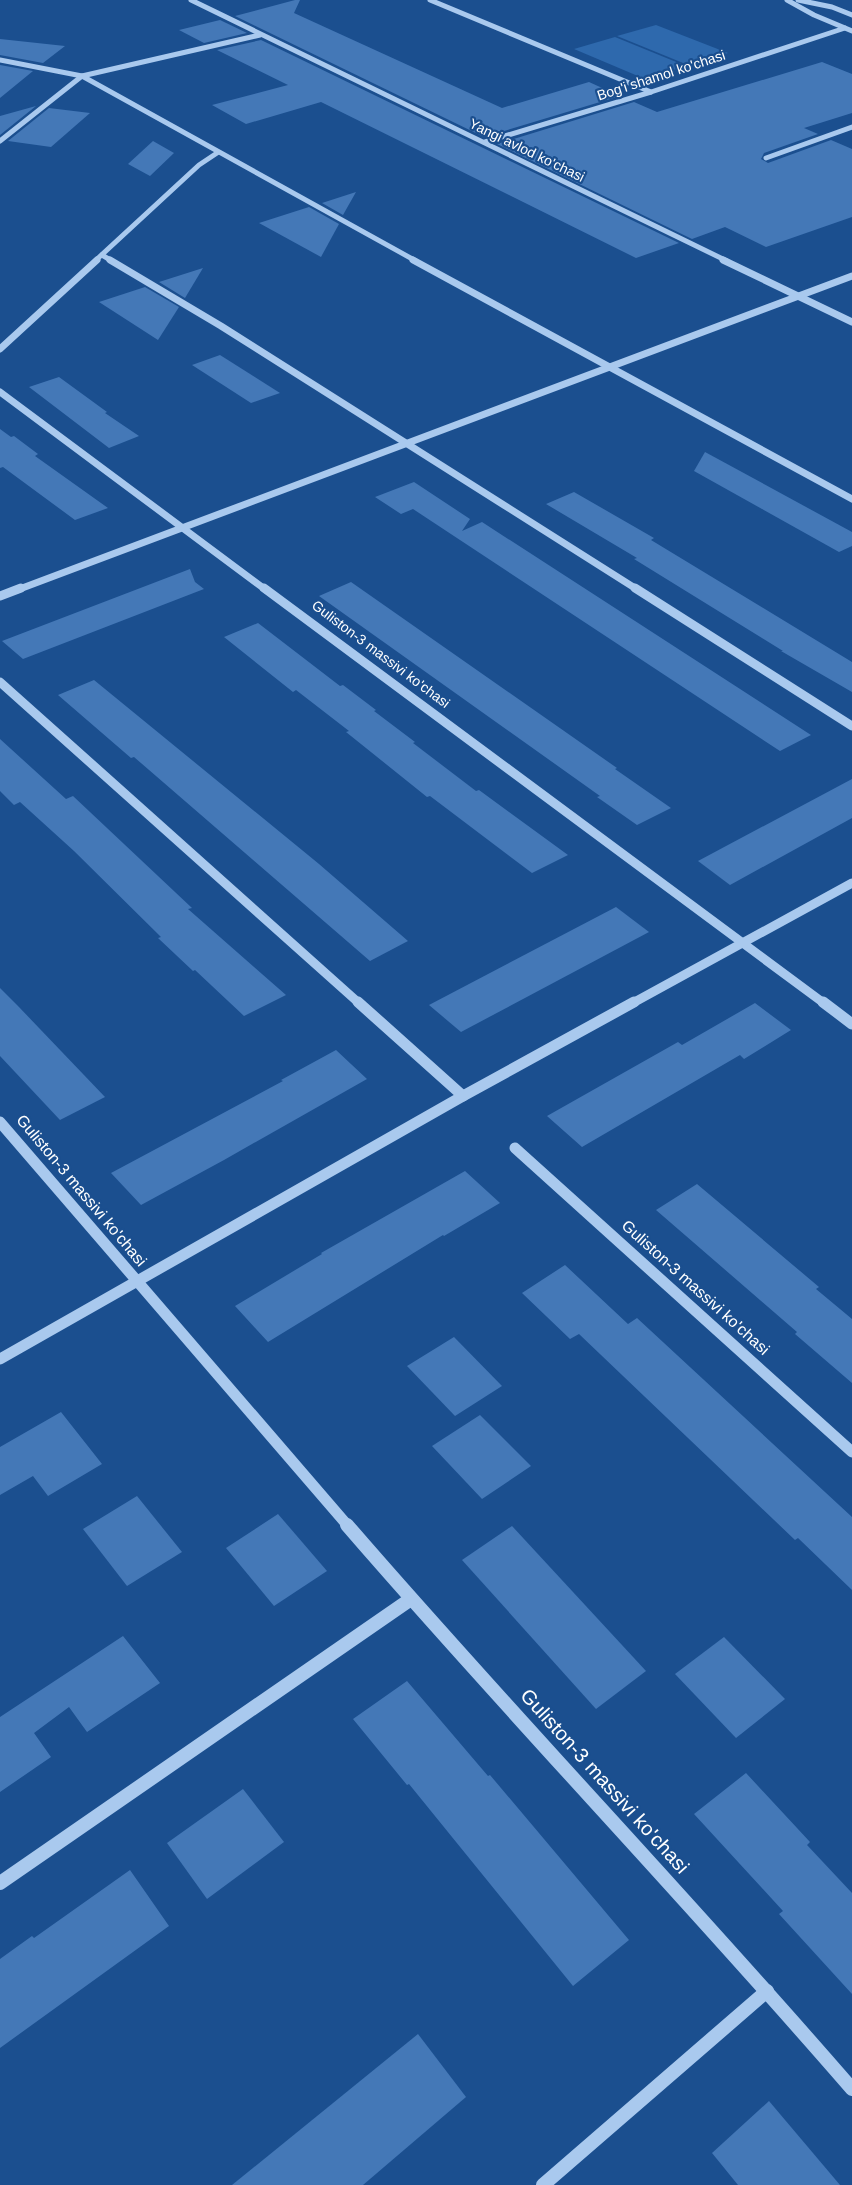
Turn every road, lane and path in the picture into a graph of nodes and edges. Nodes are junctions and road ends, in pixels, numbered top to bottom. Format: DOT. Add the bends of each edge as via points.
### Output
graph roads {
  1 [pos="191,0"];
  2 [pos="430,0"];
  3 [pos="787,0"];
  4 [pos="798,0"];
  5 [pos="852,15"];
  6 [pos="845,28"];
  7 [pos="852,30"];
  8 [pos="260,35"];
  9 [pos="0,60"];
  10 [pos="82,76"];
  11 [pos="651,92"];
  12 [pos="852,127"];
  13 [pos="0,141"];
  14 [pos="485,142"];
  15 [pos="217,153"];
  16 [pos="766,158"];
  17 [pos="102,255"];
  18 [pos="852,276"];
  19 [pos="798,296"];
  20 [pos="852,322"];
  21 [pos="0,349"];
  22 [pos="610,367"];
  23 [pos="0,392"];
  24 [pos="407,443"];
  25 [pos="852,499"];
  26 [pos="184,527"];
  27 [pos="0,596"];
  28 [pos="0,682"];
  29 [pos="852,726"];
  30 [pos="852,883"];
  31 [pos="742,944"];
  32 [pos="852,1024"];
  33 [pos="463,1096"];
  34 [pos="0,1122"];
  35 [pos="515,1148"];
  36 [pos="136,1282"];
  37 [pos="0,1359"];
  38 [pos="852,1452"];
  39 [pos="411,1599"];
  40 [pos="0,1882"];
  41 [pos="767,1992"];
  42 [pos="852,2089"];
  43 [pos="543,2185"];
  1 -- 8 [label="street, Yangi avlod ko'chasi"];
  2 -- 11 [label="street"];
  3 -- 6 [label="street"];
  4 -- 5 [label="street"];
  6 -- 7 [label="street"];
  6 -- 11 [label="street, Bog'i shamol ko'chasi"];
  8 -- 10 [label="street"];
  8 -- 14 [label="street, Yangi avlod ko'chasi"];
  9 -- 10 [label="street"];
  10 -- 13 [label="street"];
  10 -- 15 [label="street"];
  11 -- 14 [label="street, Bog'i shamol ko'chasi"];
  12 -- 16 [label="street"];
  14 -- 19 [label="street, Yangi avlod ko'chasi"];
  15 -- 17 [label="street"];
  15 -- 22 [label="street"];
  17 -- 21 [label="street"];
  17 -- 24 [label="street"];
  18 -- 19 [label="street"];
  19 -- 20 [label="street, Yangi avlod ko'chasi"];
  19 -- 22 [label="street"];
  22 -- 24 [label="street"];
  22 -- 25 [label="street"];
  23 -- 26 [label="street, Guliston-3 massivi ko'chasi"];
  24 -- 26 [label="street"];
  24 -- 29 [label="street"];
  26 -- 27 [label="street"];
  26 -- 31 [label="street, Guliston-3 massivi ko'chasi"];
  28 -- 33 [label="street"];
  30 -- 31 [label="street, Guliston-3 massivi ko'chasi"];
  31 -- 32 [label="street, Guliston-3 massivi ko'chasi"];
  31 -- 33 [label="street, Guliston-3 massivi ko'chasi"];
  33 -- 36 [label="street, Guliston-3 massivi ko'chasi"];
  34 -- 36 [label="street, Guliston-3 massivi ko'chasi"];
  35 -- 38 [label="street, Guliston-3 massivi ko'chasi"];
  36 -- 37 [label="street, Guliston-3 massivi ko'chasi"];
  36 -- 39 [label="street, Guliston-3 massivi ko'chasi"];
  39 -- 40 [label="street"];
  39 -- 41 [label="street, Guliston-3 massivi ko'chasi"];
  41 -- 42 [label="street, Guliston-3 massivi ko'chasi"];
  41 -- 43 [label="street"];
}
